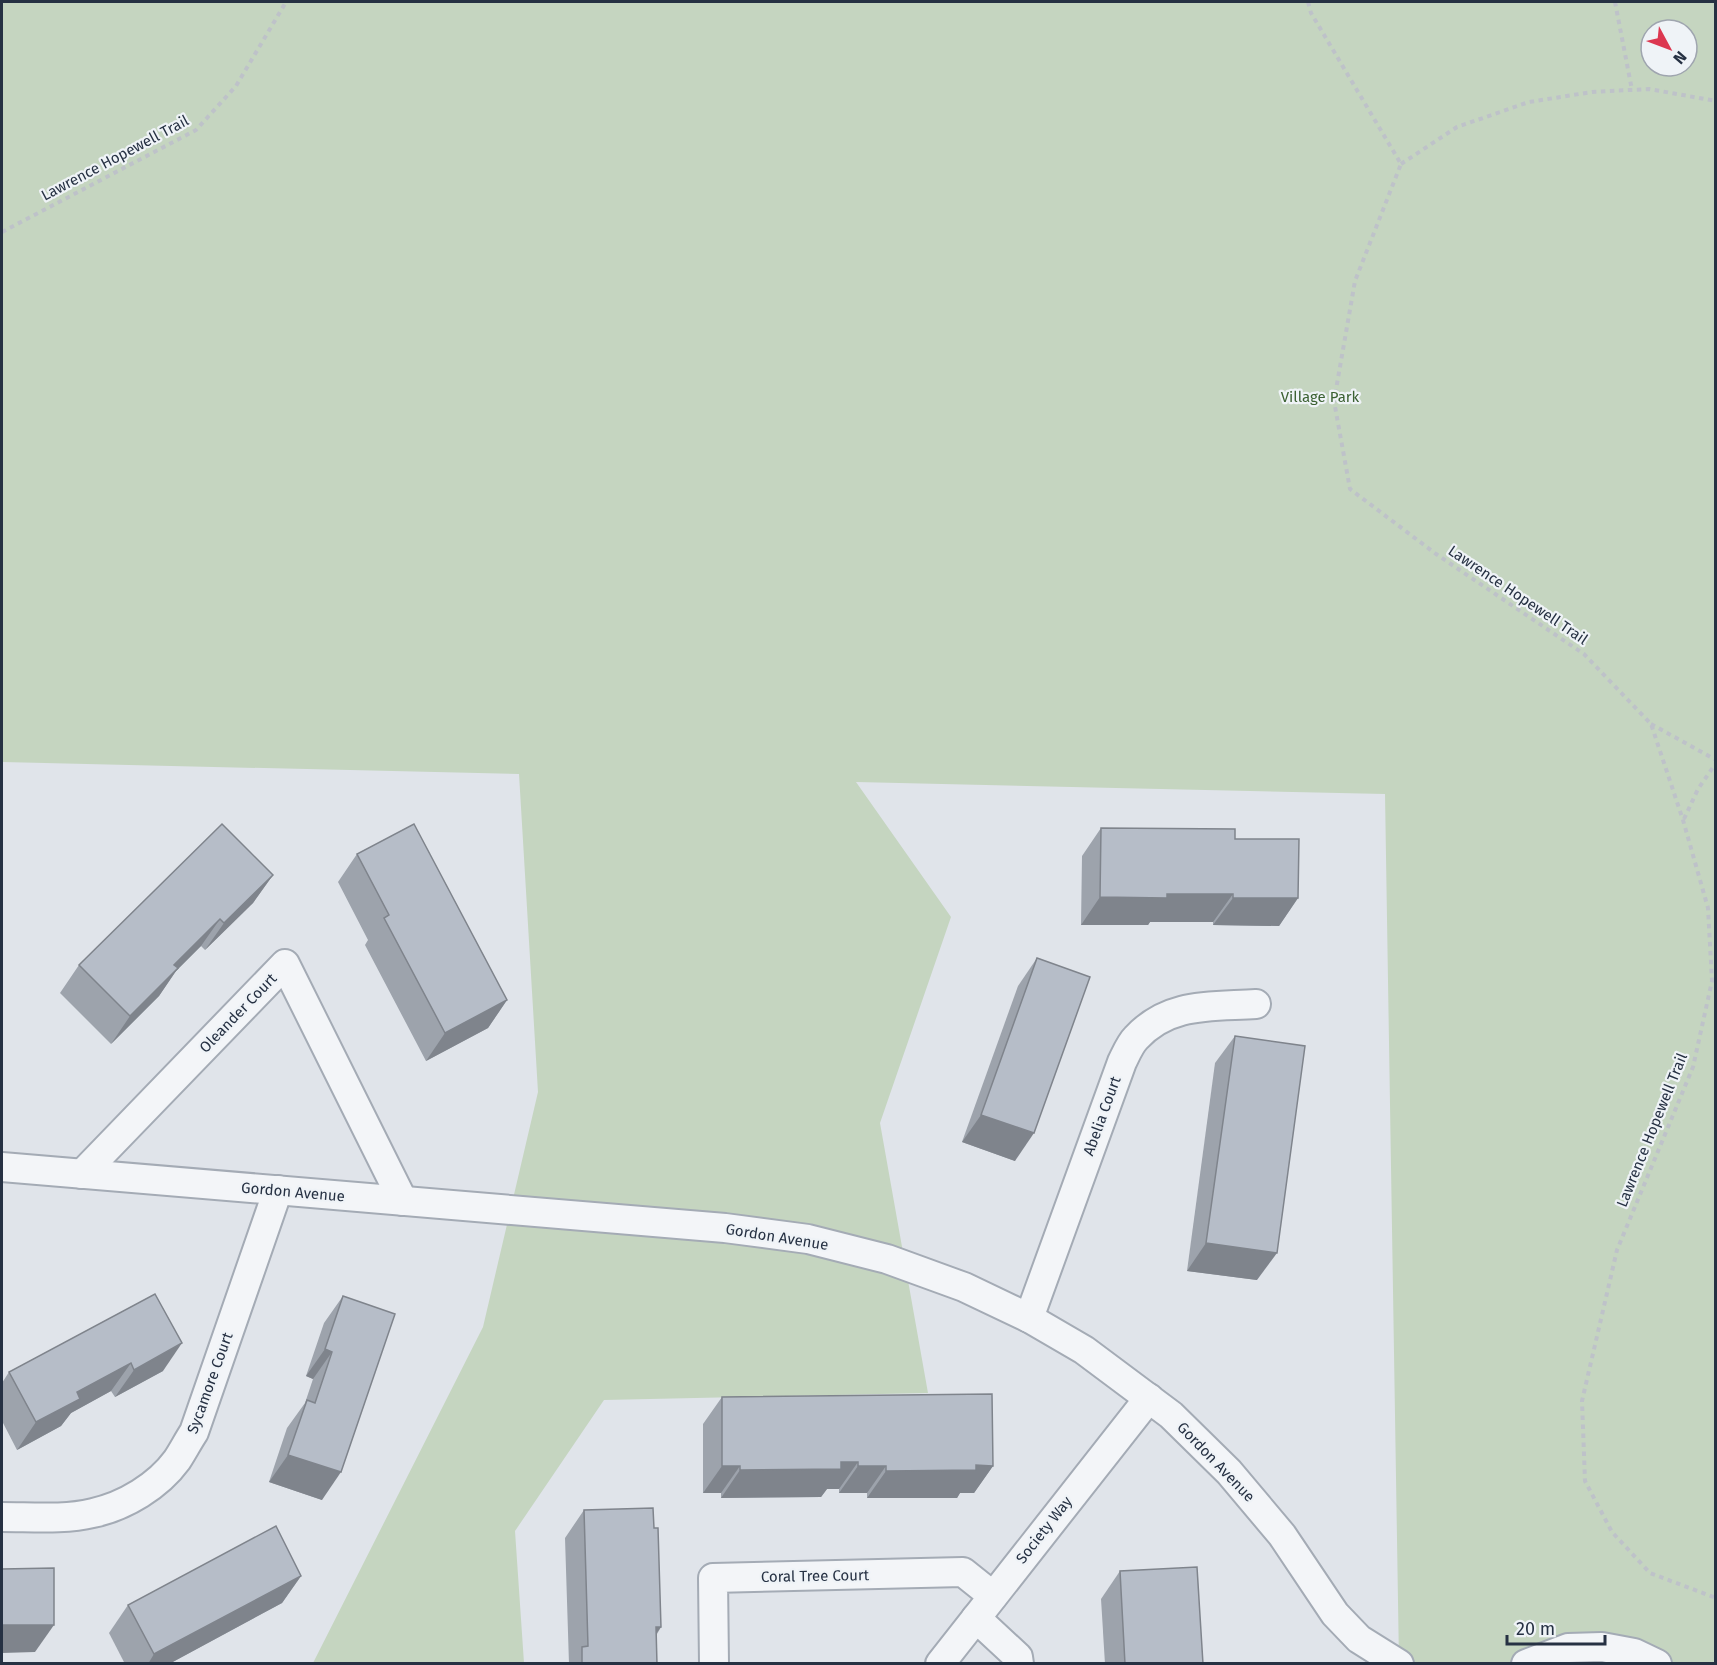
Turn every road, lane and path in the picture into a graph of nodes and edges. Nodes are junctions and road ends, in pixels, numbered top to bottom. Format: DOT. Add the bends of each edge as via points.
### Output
graph roads {
  1 [pos="286,2"];
  2 [pos="1308,2"];
  3 [pos="1615,2"];
  4 [pos="1632,90"];
  5 [pos="1716,101"];
  6 [pos="1401,164"];
  7 [pos="2,232"];
  8 [pos="1651,724"];
  9 [pos="1716,761"];
  10 [pos="1683,820"];
  11 [pos="1256,1004"];
  12 [pos="2,1167"];
  13 [pos="82,1174"];
  14 [pos="278,1190"];
  15 [pos="402,1201"];
  16 [pos="1029,1318"];
  17 [pos="1149,1398"];
  18 [pos="2,1517"];
  19 [pos="1716,1598"];
  20 [pos="985,1607"];
  21 [pos="714,1664"];
  22 [pos="940,1664"];
  23 [pos="1019,1664"];
  24 [pos="1399,1664"];
  25 [pos="1526,1664"];
  26 [pos="1657,1664"];
  1 -- 7 [label="path, Lawrence Hopewell Trail" via="236,86 196,130"];
  2 -- 6 [label="path"];
  3 -- 4 [label="path"];
  4 -- 5 [label="path" via="1649,89"];
  4 -- 6 [label="path" via="1529,102 1457,127"];
  6 -- 8 [label="path, Lawrence Hopewell Trail" via="1355,281 1334,401 1350,489 1436,555 1584,654"];
  8 -- 9 [label="path"];
  8 -- 10 [label="path, Lawrence Hopewell Trail"];
  9 -- 10 [label="path"];
  10 -- 19 [label="path, Lawrence Hopewell Trail" via="1707,908 1712,981 1693,1067 1617,1250 1582,1401 1585,1481 1612,1532 1650,1573"];
  11 -- 16 [label="street, Abelia Court" via="1183,1009 1157,1019 1135,1039 1122,1062"];
  12 -- 13 [label="street, Gordon Avenue"];
  13 -- 14 [label="street, Gordon Avenue"];
  13 -- 15 [label="street, Oleander Court" via="285,964"];
  14 -- 15 [label="street, Gordon Avenue"];
  14 -- 18 [label="street, Sycamore Court" via="194,1432 176,1461 151,1486 94,1514"];
  15 -- 16 [label="street, Gordon Avenue" via="725,1228 808,1239 898,1263 964,1287"];
  16 -- 17 [label="street, Gordon Avenue" via="1084,1350"];
  17 -- 20 [label="street, Society Way"];
  17 -- 24 [label="street, Gordon Avenue" via="1229,1472 1282,1535 1335,1614 1359,1640"];
  20 -- 21 [label="street, Coral Tree Court" via="963,1572 713,1578"];
  20 -- 22 [label="street, Society Way"];
  20 -- 23 [label="street"];
  25 -- 26 [label="street" via="1568,1648 1602,1647 1634,1653"];
}
